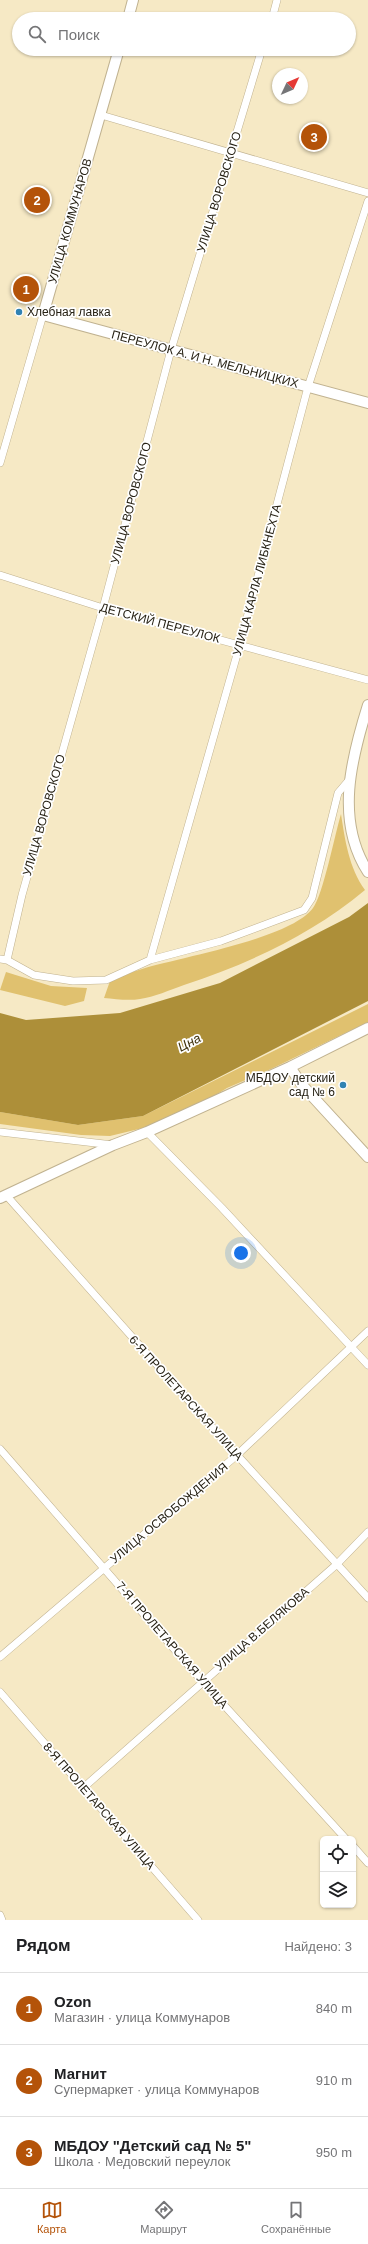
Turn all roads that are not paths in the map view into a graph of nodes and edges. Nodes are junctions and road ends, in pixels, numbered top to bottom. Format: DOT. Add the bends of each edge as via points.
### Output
graph roads {
  1 [pos="134,0"];
  2 [pos="277,0"];
  3 [pos="130,12"];
  4 [pos="274,12"];
  5 [pos="117,56"];
  6 [pos="260,56"];
  7 [pos="100,115"];
  8 [pos="230,154"];
  9 [pos="368,194"];
  10 [pos="368,201"];
  11 [pos="43,315"];
  12 [pos="171,350"];
  13 [pos="308,387"];
  14 [pos="368,403"];
  15 [pos="0,463"];
  16 [pos="0,575"];
  17 [pos="103,608"];
  18 [pos="240,644"];
  19 [pos="368,680"];
  20 [pos="368,705"];
  21 [pos="349,780"];
  22 [pos="368,872"];
  23 [pos="3,959"];
  24 [pos="150,960"];
  25 [pos="368,1028"];
  26 [pos="290,1067"];
  27 [pos="0,1132"];
  28 [pos="148,1132"];
  29 [pos="113,1145"];
  30 [pos="368,1157"];
  31 [pos="3,1196"];
  32 [pos="368,1332"];
  33 [pos="350,1347"];
  34 [pos="368,1365"];
  35 [pos="0,1449"];
  36 [pos="237,1455"];
  37 [pos="368,1532"];
  38 [pos="337,1564"];
  39 [pos="105,1568"];
  40 [pos="368,1598"];
  41 [pos="0,1657"];
  42 [pos="202,1681"];
  43 [pos="0,1692"];
  44 [pos="83,1788"];
  45 [pos="343,1836"];
  46 [pos="356,1849"];
  47 [pos="368,1863"];
  48 [pos="0,1915"];
  49 [pos="2,1920"];
  50 [pos="198,1920"];
  1 -- 3 [label="street"];
  2 -- 4 [label="street"];
  5 -- 7 [label="street, УЛИЦА КОММУНАРОВ"];
  6 -- 8 [label="street, УЛИЦА ВОРОВСКОГО"];
  7 -- 8 [label="street"];
  7 -- 11 [label="street, УЛИЦА КОММУНАРОВ"];
  8 -- 9 [label="street"];
  8 -- 12 [label="street, УЛИЦА ВОРОВСКОГО"];
  10 -- 13 [label="street, УЛИЦА КАРЛА ЛИБКНЕХТА"];
  11 -- 12 [label="street, ПЕРЕУЛОК А. И Н. МЕЛЬНИЦКИХ"];
  11 -- 15 [label="street, УЛИЦА КОММУНАРОВ"];
  12 -- 13 [label="street, ПЕРЕУЛОК А. И Н. МЕЛЬНИЦКИХ"];
  12 -- 17 [label="street, УЛИЦА ВОРОВСКОГО"];
  13 -- 14 [label="street, ПЕРЕУЛОК А. И Н. МЕЛЬНИЦКИХ"];
  13 -- 18 [label="street, УЛИЦА КАРЛА ЛИБКНЕХТА"];
  16 -- 17 [label="street, ДЕТСКИЙ ПЕРЕУЛОК"];
  17 -- 18 [label="street, ДЕТСКИЙ ПЕРЕУЛОК"];
  17 -- 23 [label="street, УЛИЦА ВОРОВСКОГО"];
  18 -- 19 [label="street, ДЕТСКИЙ ПЕРЕУЛОК"];
  18 -- 24 [label="street, УЛИЦА КАРЛА ЛИБКНЕХТА"];
  20 -- 21 [label="street" via="356,744"];
  21 -- 22 [label="street" via="350,816 356,849"];
  21 -- 24 [label="street" via="338,793 312,898 304,910 221,941"];
  23 -- 24 [label="street" via="34,975 73,981 106,980"];
  25 -- 26 [label="street"];
  26 -- 28 [label="street"];
  26 -- 30 [label="street" via="302,1085"];
  27 -- 29 [label="street"];
  28 -- 29 [label="street"];
  28 -- 33 [label="street"];
  29 -- 31 [label="street"];
  31 -- 36 [label="street, 6-Я ПРОЛЕТАРСКАЯ УЛИЦА"];
  32 -- 33 [label="street, УЛИЦА ОСВОБОЖДЕНИЯ"];
  33 -- 34 [label="street"];
  33 -- 36 [label="street, УЛИЦА ОСВОБОЖДЕНИЯ"];
  35 -- 39 [label="street, 7-Я ПРОЛЕТАРСКАЯ УЛИЦА"];
  36 -- 38 [label="street, 6-Я ПРОЛЕТАРСКАЯ УЛИЦА"];
  36 -- 39 [label="street, УЛИЦА ОСВОБОЖДЕНИЯ"];
  37 -- 38 [label="street, УЛИЦА В.БЕЛЯКОВА"];
  38 -- 40 [label="street, 6-Я ПРОЛЕТАРСКАЯ УЛИЦА"];
  38 -- 42 [label="street, УЛИЦА В.БЕЛЯКОВА"];
  39 -- 41 [label="street, УЛИЦА ОСВОБОЖДЕНИЯ"];
  39 -- 42 [label="street, 7-Я ПРОЛЕТАРСКАЯ УЛИЦА"];
  42 -- 44 [label="street, УЛИЦА В.БЕЛЯКОВА"];
  42 -- 45 [label="street, 7-Я ПРОЛЕТАРСКАЯ УЛИЦА"];
  43 -- 44 [label="street, 8-Я ПРОЛЕТАРСКАЯ УЛИЦА"];
  44 -- 50 [label="street, 8-Я ПРОЛЕТАРСКАЯ УЛИЦА"];
  46 -- 47 [label="street"];
  48 -- 49 [label="street"];
}
